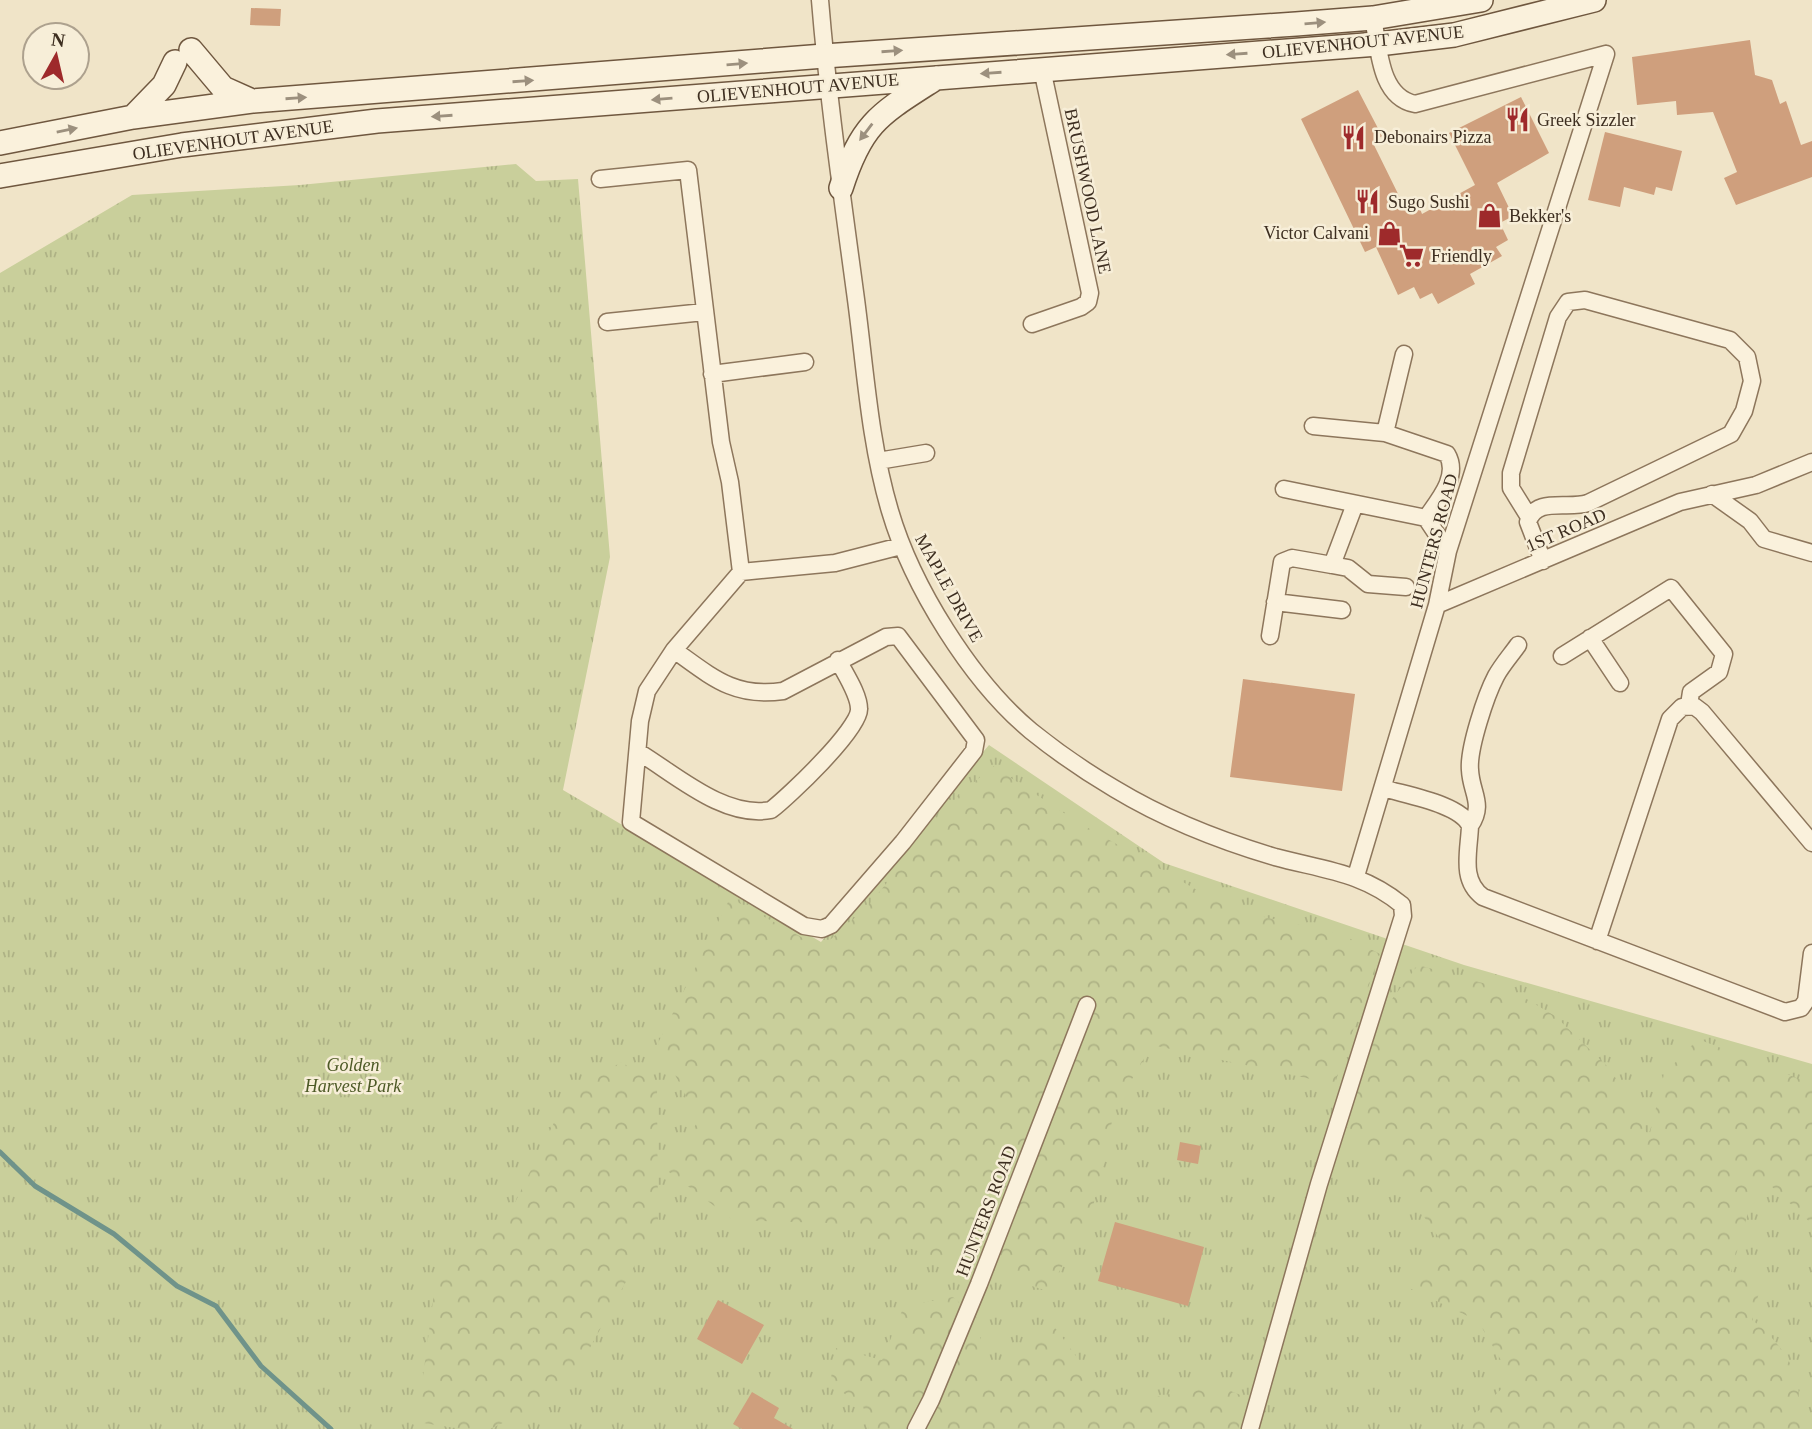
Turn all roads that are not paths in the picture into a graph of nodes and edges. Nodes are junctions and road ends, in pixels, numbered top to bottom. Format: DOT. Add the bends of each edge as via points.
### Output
graph roads {
  1 [pos="820,0"];
  2 [pos="1481,0"];
  3 [pos="1594,0"];
  4 [pos="1373,18"];
  5 [pos="1378,44"];
  6 [pos="824,56"];
  7 [pos="1042,69"];
  8 [pos="939,76"];
  9 [pos="828,85"];
  10 [pos="252,102"];
  11 [pos="133,117"];
  12 [pos="0,144"];
  13 [pos="0,176"];
  14 [pos="600,179"];
  15 [pos="841,188"];
  16 [pos="704,312"];
  17 [pos="607,322"];
  18 [pos="1032,324"];
  19 [pos="1404,354"];
  20 [pos="805,362"];
  21 [pos="712,373"];
  22 [pos="1313,426"];
  23 [pos="1385,433"];
  24 [pos="926,453"];
  25 [pos="878,461"];
  26 [pos="1812,462"];
  27 [pos="1283,489"];
  28 [pos="1712,495"];
  29 [pos="1355,504"];
  30 [pos="1529,517"];
  31 [pos="1426,519"];
  32 [pos="901,546"];
  33 [pos="1448,551"];
  34 [pos="1812,553"];
  35 [pos="1543,561"];
  36 [pos="1332,565"];
  37 [pos="741,572"];
  38 [pos="1406,587"];
  39 [pos="1275,602"];
  40 [pos="1437,605"];
  41 [pos="1342,610"];
  42 [pos="1269,636"];
  43 [pos="1590,638"];
  44 [pos="1518,645"];
  45 [pos="674,650"];
  46 [pos="1563,656"];
  47 [pos="838,660"];
  48 [pos="1620,683"];
  49 [pos="1689,705"];
  50 [pos="640,753"];
  51 [pos="1383,788"];
  52 [pos="1470,826"];
  53 [pos="1812,844"];
  54 [pos="1356,876"];
  55 [pos="1597,941"];
  56 [pos="1812,953"];
  57 [pos="1087,1005"];
  58 [pos="916,1429"];
  59 [pos="1250,1429"];
  1 -- 6 [label="street, MAPLE DRIVE"];
  2 -- 4 [label="street, OLIEVENHOUT AVENUE"];
  3 -- 5 [label="street, OLIEVENHOUT AVENUE" via="1454,35"];
  4 -- 5 [label="street"];
  6 -- 4 [label="street, OLIEVENHOUT AVENUE, one-way"];
  5 -- 7 [label="street, OLIEVENHOUT AVENUE, one-way"];
  5 -- 33 [label="street, HUNTERS ROAD" via="1389,84 1398,97 1415,104 1606,54"];
  6 -- 9 [label="street, MAPLE DRIVE"];
  10 -- 6 [label="street, OLIEVENHOUT AVENUE, one-way"];
  7 -- 8 [label="street, OLIEVENHOUT AVENUE, one-way"];
  7 -- 18 [label="street, BRUSHWOOD LANE" via="1090,293 1081,307"];
  8 -- 9 [label="street, OLIEVENHOUT AVENUE"];
  8 -- 15 [label="street, one-way" via="869,125 850,158"];
  9 -- 13 [label="street, OLIEVENHOUT AVENUE, one-way" via="377,121 182,145"];
  9 -- 15 [label="street, MAPLE DRIVE"];
  10 -- 11 [label="street, OLIEVENHOUT AVENUE"];
  10 -- 11 [label="street" via="223,88 183,56 164,85"];
  12 -- 11 [label="street, OLIEVENHOUT AVENUE, one-way"];
  14 -- 16 [label="street" via="688,170"];
  15 -- 25 [label="street, MAPLE DRIVE"];
  16 -- 17 [label="street"];
  16 -- 21 [label="street"];
  19 -- 23 [label="street"];
  20 -- 21 [label="street"];
  21 -- 37 [label="street"];
  22 -- 23 [label="street"];
  23 -- 31 [label="street" via="1449,458 1445,491"];
  24 -- 25 [label="street"];
  25 -- 32 [label="street, MAPLE DRIVE"];
  26 -- 28 [label="street, 1ST ROAD" via="1756,485"];
  27 -- 29 [label="street"];
  28 -- 34 [label="street" via="1751,521 1764,539"];
  28 -- 35 [label="street, 1ST ROAD" via="1680,502"];
  29 -- 31 [label="street"];
  29 -- 36 [label="street"];
  30 -- 30 [label="street" via="1542,506 1569,508 1588,503 1731,435 1751,392 1751,369 1741,348 1730,340 1598,303 1567,302 1558,317 1511,473 1511,488"];
  30 -- 35 [label="street"];
  31 -- 33 [label="street"];
  32 -- 37 [label="street" via="835,563"];
  32 -- 54 [label="street, MAPLE DRIVE" via="965,656 1030,730 1069,759 1118,791 1214,836"];
  33 -- 40 [label="street, HUNTERS ROAD"];
  35 -- 40 [label="street, 1ST ROAD"];
  36 -- 38 [label="street" via="1353,571 1368,584"];
  36 -- 39 [label="street" via="1282,562"];
  37 -- 45 [label="street"];
  39 -- 41 [label="street"];
  39 -- 42 [label="street"];
  40 -- 51 [label="street, HUNTERS ROAD"];
  43 -- 46 [label="street"];
  43 -- 48 [label="street"];
  43 -- 49 [label="street" via="1671,588 1724,654 1719,672 1691,692"];
  44 -- 52 [label="street" via="1496,676 1476,734 1469,769 1479,799"];
  45 -- 47 [label="street" via="727,686 763,693 783,691"];
  45 -- 50 [label="street" via="643,702"];
  47 -- 50 [label="street" via="858,702 858,717 771,810 721,802"];
  47 -- 50 [label="street" via="898,636 976,745 903,842 831,925 822,929 804,926 635,827 631,816"];
  49 -- 53 [label="street" via="1702,712"];
  49 -- 55 [label="street" via="1670,719"];
  51 -- 52 [label="street" via="1452,809"];
  51 -- 54 [label="street, HUNTERS ROAD"];
  52 -- 55 [label="street" via="1467,871 1473,890"];
  54 -- 59 [label="street" via="1385,890 1402,905 1403,916"];
  55 -- 56 [label="street" via="1785,1012 1801,1008 1806,1001"];
  57 -- 58 [label="street, HUNTERS ROAD" via="979,1284"];
}
